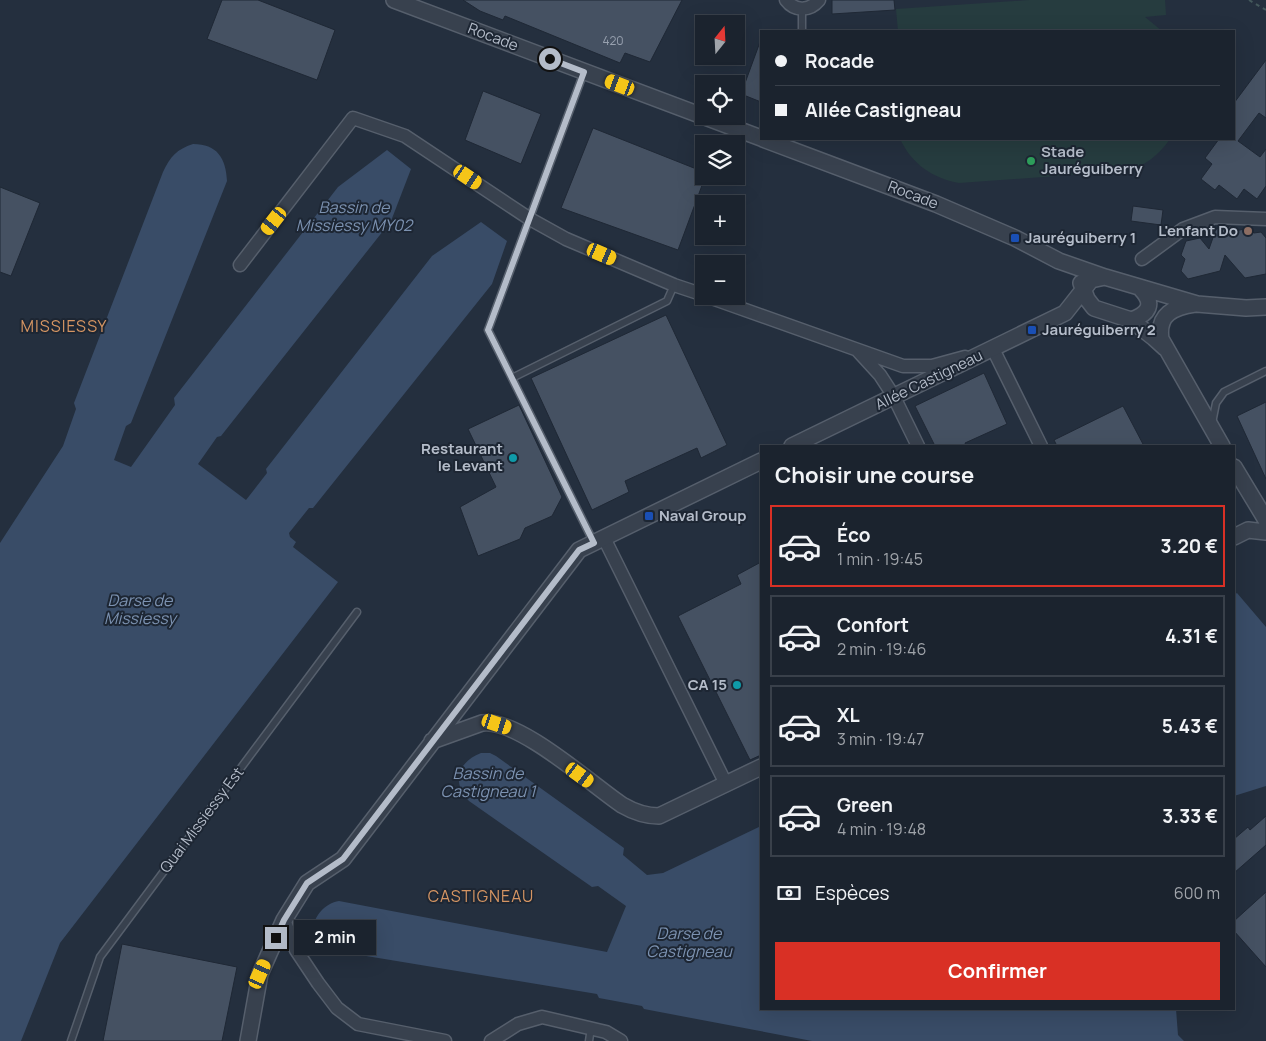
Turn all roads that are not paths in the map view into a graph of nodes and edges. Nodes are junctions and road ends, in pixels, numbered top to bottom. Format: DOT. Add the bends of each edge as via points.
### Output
graph roads {
  1 [pos="394,0"];
  2 [pos="786,0"];
  3 [pos="819,0"];
  4 [pos="802,9"];
  5 [pos="802,30"];
  6 [pos="584,72"];
  7 [pos="760,137"];
  8 [pos="767,140"];
  9 [pos="530,219"];
  10 [pos="1266,219"];
  11 [pos="1142,258"];
  12 [pos="1058,261"];
  13 [pos="240,265"];
  14 [pos="1105,277"];
  15 [pos="674,285"];
  16 [pos="1084,289"];
  17 [pos="1141,289"];
  18 [pos="695,292"];
  19 [pos="1197,304"];
  20 [pos="731,305"];
  21 [pos="1266,307"];
  22 [pos="1103,312"];
  23 [pos="1065,313"];
  24 [pos="1131,320"];
  25 [pos="856,349"];
  26 [pos="993,349"];
  27 [pos="1166,350"];
  28 [pos="1266,371"];
  29 [pos="512,378"];
  30 [pos="894,397"];
  31 [pos="1211,428"];
  32 [pos="794,445"];
  33 [pos="918,445"];
  34 [pos="1041,445"];
  35 [pos="1221,445"];
  36 [pos="760,461"];
  37 [pos="1235,469"];
  38 [pos="1252,497"];
  39 [pos="1266,507"];
  40 [pos="1266,520"];
  41 [pos="1248,530"];
  42 [pos="1266,532"];
  43 [pos="1235,537"];
  44 [pos="599,540"];
  45 [pos="357,612"];
  46 [pos="432,741"];
  47 [pos="760,767"];
  48 [pos="726,784"];
  49 [pos="284,920"];
  50 [pos="590,1035"];
  51 [pos="398,1036"];
  52 [pos="71,1041"];
  53 [pos="248,1041"];
  54 [pos="445,1041"];
  55 [pos="491,1041"];
  56 [pos="621,1041"];
  1 -- 6 [label="street, Rocade"];
  2 -- 4 [label="street"];
  3 -- 4 [label="street" via="814,6"];
  4 -- 5 [label="lane"];
  6 -- 7 [label="street, Rocade"];
  6 -- 9 [label="lane"];
  8 -- 12 [label="street, Rocade" via="936,204 1007,234"];
  9 -- 13 [label="street" via="405,136 353,118"];
  9 -- 15 [label="street" via="566,239"];
  9 -- 29 [label="lane" via="488,330"];
  10 -- 11 [label="street" via="1215,217 1183,229"];
  12 -- 14 [label="street"];
  12 -- 16 [label="street" via="1078,278"];
  14 -- 16 [label="street" via="1091,280"];
  14 -- 17 [label="street"];
  15 -- 18 [label="street"];
  15 -- 29 [label="lane" via="667,301"];
  16 -- 22 [label="street" via="1090,304"];
  16 -- 23 [label="street"];
  17 -- 19 [label="street"];
  17 -- 24 [label="street" via="1149,307 1140,317"];
  19 -- 21 [label="street"];
  19 -- 27 [label="street" via="1183,306 1165,317 1160,331"];
  20 -- 25 [label="street"];
  22 -- 23 [label="street"];
  22 -- 24 [label="street"];
  23 -- 26 [label="street, Allée Castigneau"];
  24 -- 27 [label="street"];
  25 -- 26 [label="street" via="903,366 932,366"];
  25 -- 30 [label="street" via="880,375"];
  26 -- 30 [label="street, Allée Castigneau"];
  26 -- 34 [label="street"];
  27 -- 31 [label="street"];
  28 -- 31 [label="lane" via="1224,392 1216,403"];
  29 -- 44 [label="lane"];
  30 -- 32 [label="street, Allée Castigneau"];
  30 -- 33 [label="street"];
  31 -- 35 [label="street"];
  36 -- 44 [label="street"];
  37 -- 38 [label="street"];
  38 -- 39 [label="street"];
  38 -- 40 [label="street"];
  40 -- 41 [label="street"];
  41 -- 42 [label="street"];
  41 -- 43 [label="street"];
  44 -- 46 [label="street" via="579,550"];
  44 -- 48 [label="street"];
  45 -- 52 [label="lane, Quai Missiessy Est" via="100,957"];
  46 -- 48 [label="street" via="482,723 507,727 533,740 622,805 640,813 659,816"];
  46 -- 49 [label="street" via="343,859 307,883"];
  47 -- 48 [label="street"];
  49 -- 51 [label="street" via="296,950 337,1008 358,1024"];
  49 -- 53 [label="street" via="260,974"];
  50 -- 55 [label="street" via="542,1017 518,1024"];
  50 -- 56 [label="street" via="606,1032"];
  51 -- 54 [label="street"];
}
